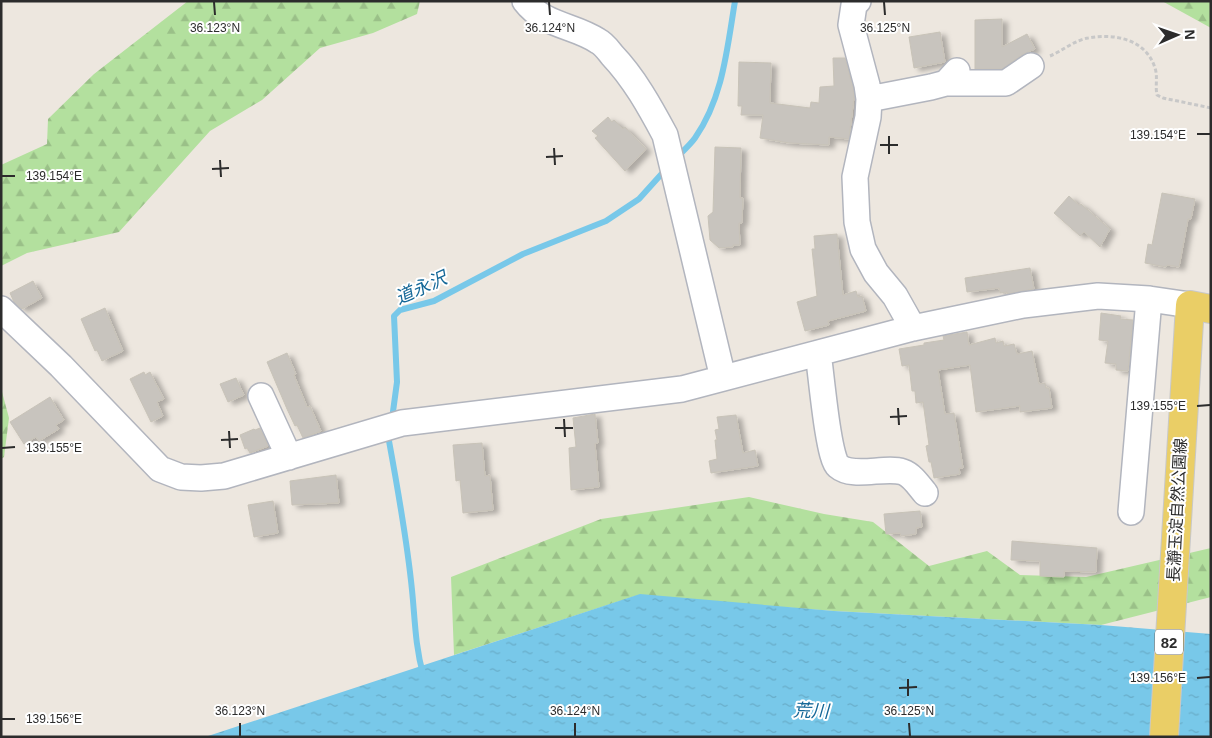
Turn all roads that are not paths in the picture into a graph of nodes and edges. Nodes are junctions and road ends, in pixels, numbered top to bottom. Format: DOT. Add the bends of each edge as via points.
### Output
graph roads {
  1 [pos="525,1"];
  2 [pos="858,1"];
  3 [pos="1031,66"];
  4 [pos="869,99"];
  5 [pos="1149,299"];
  6 [pos="1200,307"];
  7 [pos="1,309"];
  8 [pos="1,328"];
  9 [pos="913,328"];
  10 [pos="818,353"];
  11 [pos="61,366"];
  12 [pos="722,378"];
  13 [pos="261,396"];
  14 [pos="289,457"];
  15 [pos="925,493"];
  16 [pos="1131,512"];
  17 [pos="1164,737"];
  1 -- 12 [label="street" via="533,11 548,20 600,42 623,66 665,135"];
  2 -- 4 [label="street" via="854,5 851,26"];
  3 -- 4 [label="street" via="1006,83 952,77 931,87"];
  4 -- 9 [label="street" via="855,177 857,222 863,249"];
  5 -- 6 [label="street"];
  5 -- 9 [label="street" via="1098,296 1023,305"];
  5 -- 16 [label="street"];
  6 -- 17 [label="main road, 長瀞玉淀自然公園線 / 82" via="1175,548"];
  7 -- 11 [label="street"];
  8 -- 11 [label="street" via="44,367"];
  9 -- 10 [label="street"];
  10 -- 12 [label="street"];
  10 -- 15 [label="street" via="829,437 838,466 856,472 903,472"];
  11 -- 14 [label="street" via="160,469 181,477 201,478 239,472"];
  12 -- 14 [label="street" via="682,389 402,423"];
  13 -- 14 [label="street"];
}
